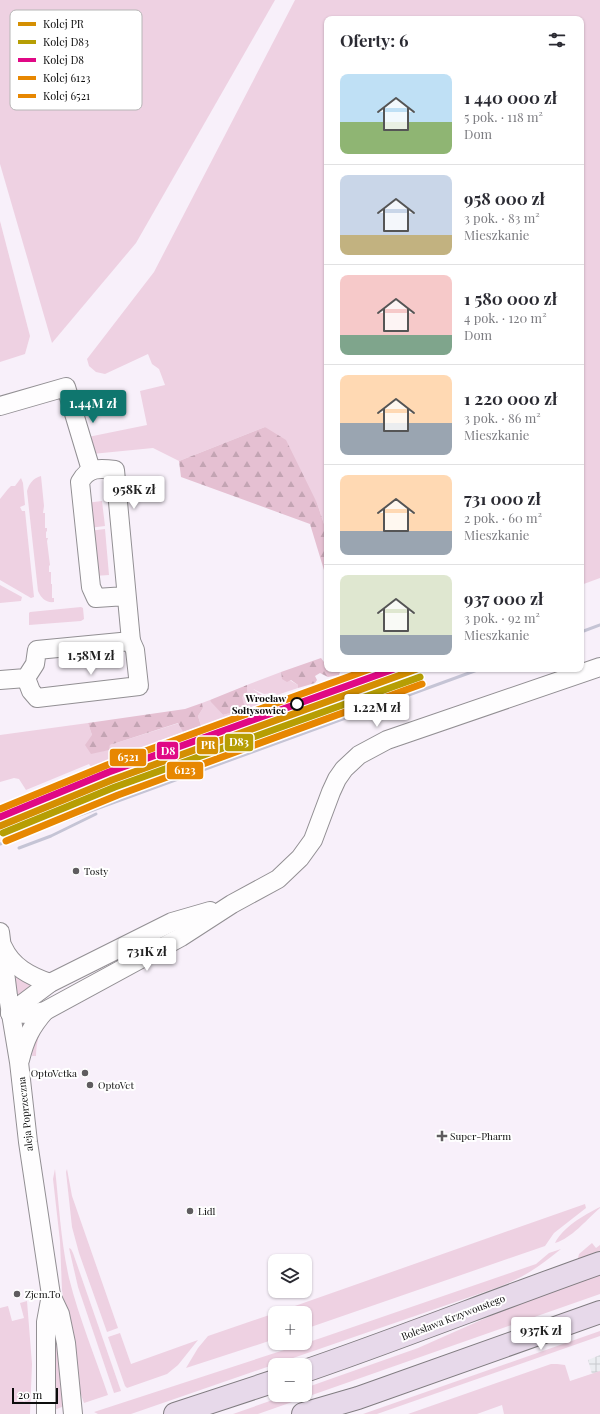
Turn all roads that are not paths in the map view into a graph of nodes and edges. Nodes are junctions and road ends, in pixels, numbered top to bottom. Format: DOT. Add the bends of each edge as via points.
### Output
graph roads {
  1 [pos="0,406"];
  2 [pos="90,470"];
  3 [pos="126,596"];
  4 [pos="131,641"];
  5 [pos="600,667"];
  6 [pos="26,678"];
  7 [pos="0,680"];
  8 [pos="232,904"];
  9 [pos="1,938"];
  10 [pos="50,983"];
  11 [pos="45,1011"];
  12 [pos="10,1013"];
  13 [pos="19,1062"];
  14 [pos="600,1263"];
  15 [pos="51,1295"];
  16 [pos="600,1312"];
  17 [pos="312,1368"];
  18 [pos="268,1383"];
  19 [pos="358,1398"];
  20 [pos="46,1414"];
  21 [pos="73,1414"];
  22 [pos="175,1414"];
  23 [pos="303,1414"];
  24 [pos="323,1414"];
  1 -- 2 [label="street" via="66,387"];
  2 -- 3 [label="street" via="116,470"];
  2 -- 3 [label="street" via="80,482 91,587 96,598"];
  3 -- 4 [label="street"];
  4 -- 6 [label="street" via="37,650 35,664"];
  4 -- 6 [label="street" via="135,650 139,686 37,698"];
  5 -- 8 [label="street" via="387,740 359,755 337,779 313,840 300,858 278,879"];
  6 -- 7 [label="street"];
  8 -- 10 [label="street" via="172,922"];
  8 -- 11 [label="street" via="181,937"];
  9 -- 10 [label="street" via="6,954 18,968"];
  9 -- 12 [label="street, aleja Poprzeczna"];
  10 -- 12 [label="street"];
  11 -- 12 [label="street" via="28,1014"];
  11 -- 13 [label="street" via="31,1029"];
  12 -- 13 [label="street, aleja Poprzeczna"];
  13 -- 15 [label="street, aleja Poprzeczna"];
  14 -- 17 [label="main road, Bolesława Krzywoustego"];
  15 -- 20 [label="street, aleja Poprzeczna" via="46,1322"];
  15 -- 21 [label="street, aleja Poprzeczna" via="60,1314 66,1343"];
  16 -- 19 [label="main road"];
  18 -- 22 [label="main road"];
  19 -- 23 [label="main road"];
  19 -- 24 [label="main road"];
}
